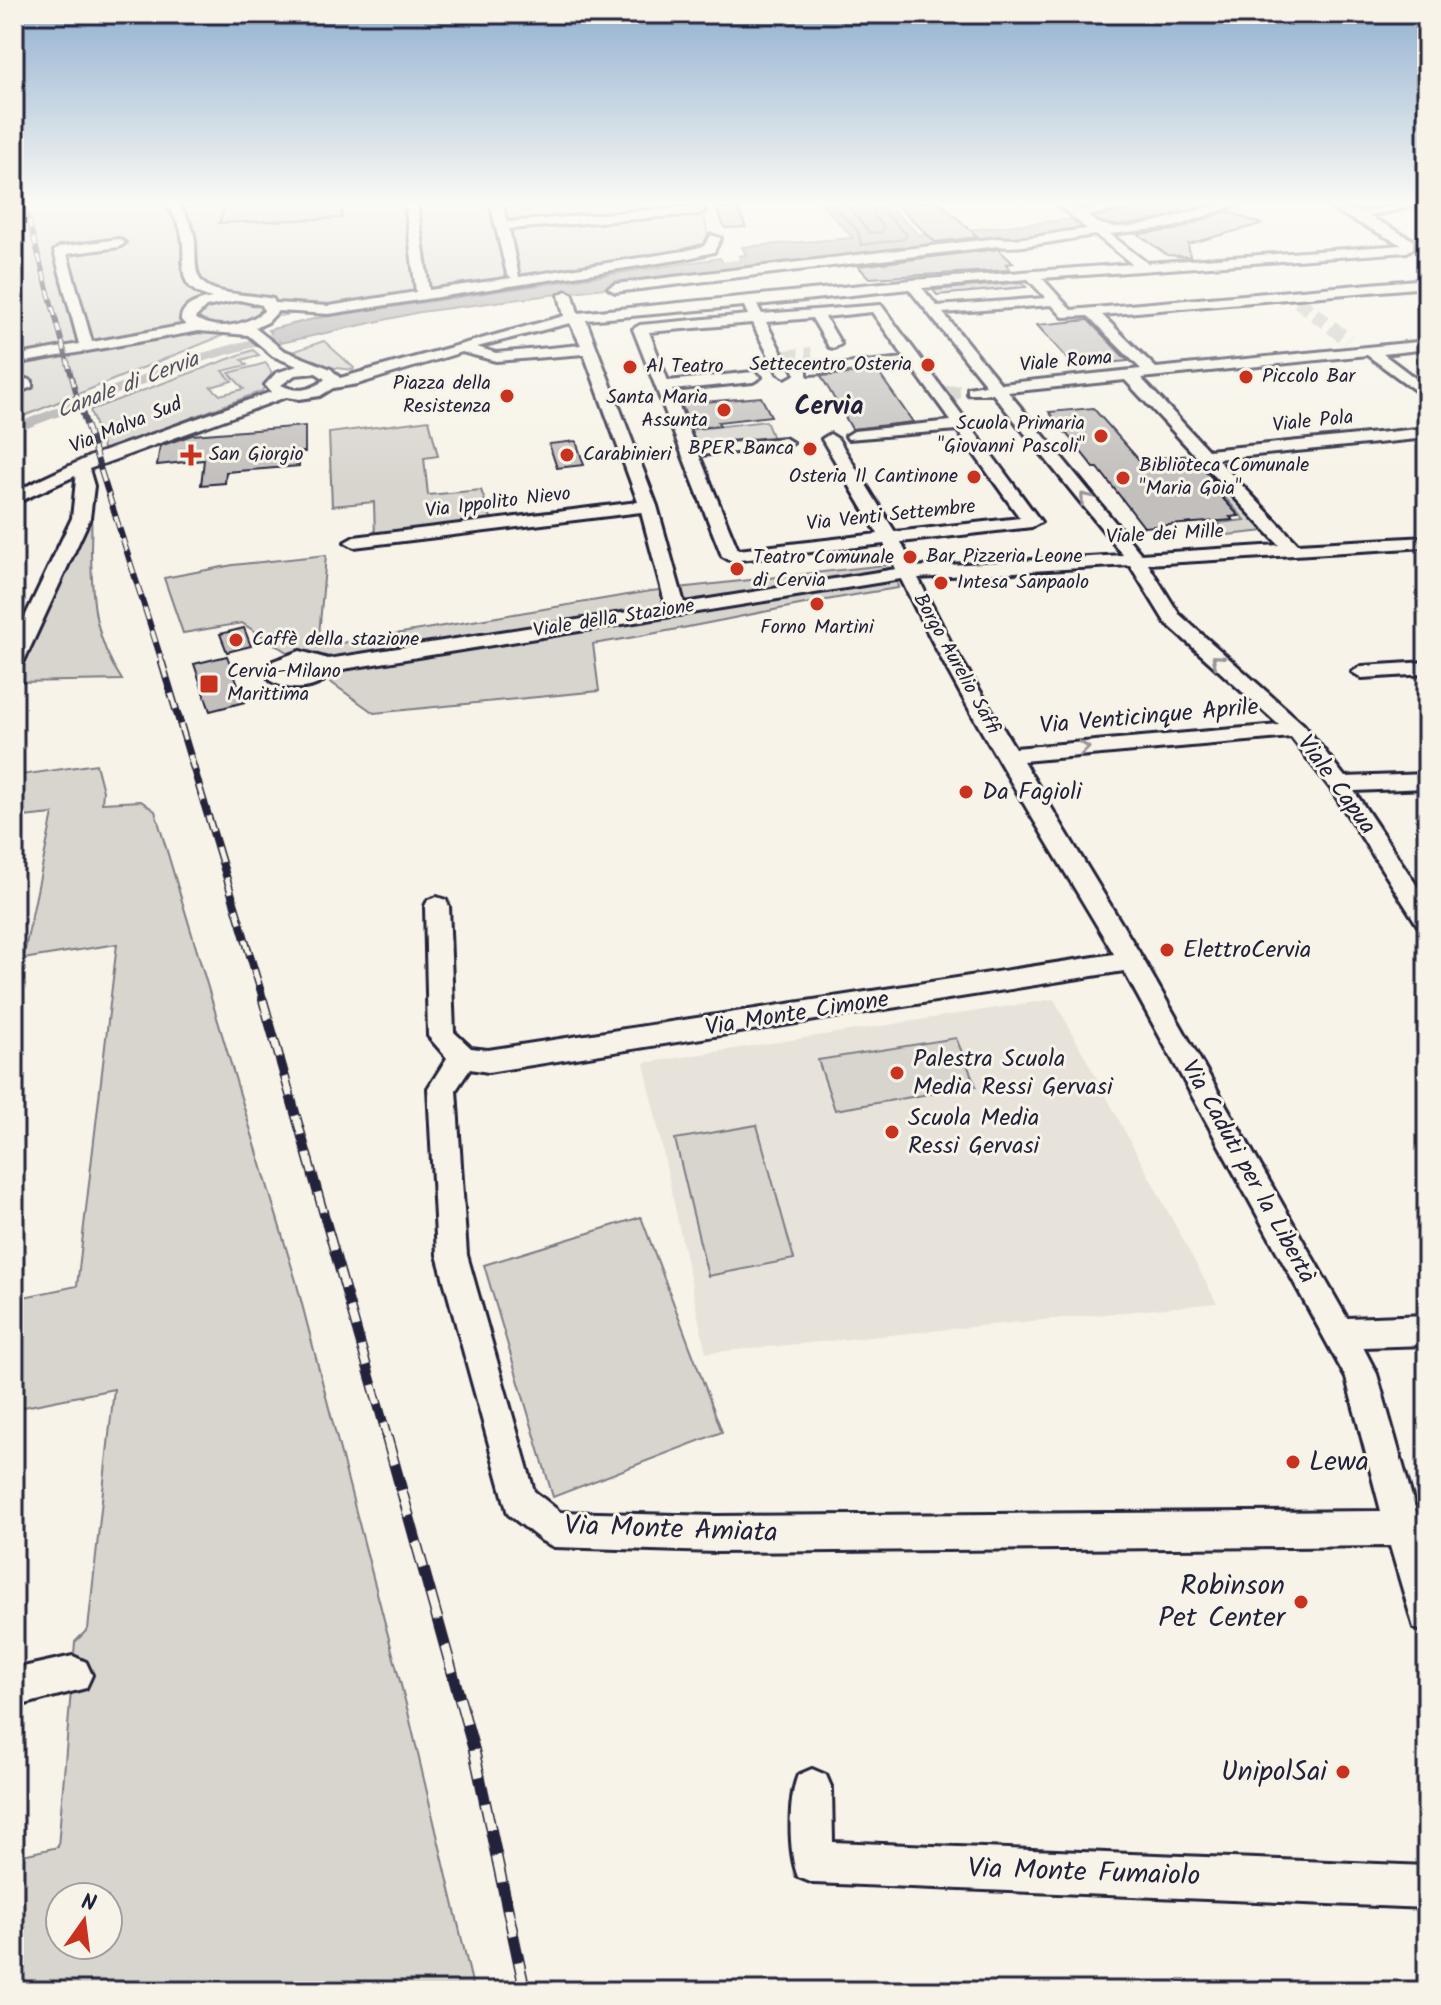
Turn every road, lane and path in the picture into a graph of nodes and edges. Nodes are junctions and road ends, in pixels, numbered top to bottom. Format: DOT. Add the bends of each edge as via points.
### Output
graph roads {
  1 [pos="73,297"];
  2 [pos="407,297"];
  3 [pos="566,297"];
  4 [pos="610,297"];
  5 [pos="745,297"];
  6 [pos="804,297"];
  7 [pos="922,297"];
  8 [pos="968,297"];
  9 [pos="1054,297"];
  10 [pos="1214,297"];
  11 [pos="1270,297"];
  12 [pos="202,298"];
  13 [pos="1219,301"];
  14 [pos="748,302"];
  15 [pos="322,310"];
  16 [pos="932,310"];
  17 [pos="612,312"];
  18 [pos="1091,312"];
  19 [pos="816,313"];
  20 [pos="572,318"];
  21 [pos="757,318"];
  22 [pos="261,320"];
  23 [pos="194,323"];
  24 [pos="1348,340"];
  25 [pos="834,344"];
  26 [pos="14,345"];
  27 [pos="488,345"];
  28 [pos="1427,345"];
  29 [pos="87,348"];
  30 [pos="273,350"];
  31 [pos="1367,351"];
  32 [pos="593,353"];
  33 [pos="38,355"];
  34 [pos="14,359"];
  35 [pos="917,361"];
  36 [pos="815,371"];
  37 [pos="785,373"];
  38 [pos="1154,374"];
  39 [pos="327,376"];
  40 [pos="1130,376"];
  41 [pos="753,377"];
  42 [pos="279,384"];
  43 [pos="662,386"];
  44 [pos="996,389"];
  45 [pos="973,391"];
  46 [pos="1427,394"];
  47 [pos="962,425"];
  48 [pos="1427,433"];
  49 [pos="854,436"];
  50 [pos="830,439"];
  51 [pos="785,443"];
  52 [pos="691,451"];
  53 [pos="1204,455"];
  54 [pos="80,467"];
  55 [pos="14,499"];
  56 [pos="648,506"];
  57 [pos="890,539"];
  58 [pos="354,542"];
  59 [pos="1427,542"];
  60 [pos="1292,549"];
  61 [pos="1135,558"];
  62 [pos="906,573"];
  63 [pos="676,609"];
  64 [pos="14,661"];
  65 [pos="322,666"];
  66 [pos="1427,668"];
  67 [pos="1362,672"];
  68 [pos="1297,730"];
  69 [pos="1006,756"];
  70 [pos="1427,781"];
  71 [pos="1339,784"];
  72 [pos="437,906"];
  73 [pos="1427,920"];
  74 [pos="1131,961"];
  75 [pos="463,1057"];
  76 [pos="1427,1330"];
  77 [pos="1339,1333"];
  78 [pos="1403,1528"];
  79 [pos="1427,1615"];
  80 [pos="73,1675"];
  81 [pos="14,1688"];
  82 [pos="812,1789"];
  83 [pos="1427,1887"];
  1 -- 29 [label="street"];
  2 -- 15 [label="street"];
  3 -- 20 [label="street"];
  4 -- 17 [label="street"];
  5 -- 14 [label="street"];
  6 -- 14 [label="street"];
  7 -- 16 [label="street, Viale Capua"];
  8 -- 16 [label="street"];
  9 -- 18 [label="street" via="1068,314"];
  10 -- 13 [label="street"];
  11 -- 13 [label="street"];
  12 -- 22 [label="street" via="261,299"];
  12 -- 23 [label="street" via="188,314"];
  13 -- 18 [label="street"];
  14 -- 17 [label="street"];
  14 -- 21 [label="street"];
  15 -- 22 [label="street"];
  15 -- 22 [label="street"];
  16 -- 44 [label="street, Viale Capua"];
  17 -- 20 [label="street"];
  18 -- 38 [label="street"];
  19 -- 21 [label="street, Via Venti Settembre"];
  19 -- 25 [label="street"];
  19 -- 35 [label="street, Via Venti Settembre" via="876,308"];
  20 -- 27 [label="street"];
  20 -- 32 [label="street" via="580,322"];
  21 -- 37 [label="street"];
  21 -- 43 [label="street, Via Venti Settembre" via="640,329"];
  22 -- 23 [label="street" via="236,328"];
  22 -- 30 [label="street"];
  23 -- 29 [label="street"];
  24 -- 31 [label="street"];
  26 -- 33 [label="street"];
  27 -- 32 [label="street" via="496,357"];
  27 -- 39 [label="street" via="459,348 353,381"];
  28 -- 31 [label="street, Viale Roma"];
  29 -- 33 [label="street"];
  29 -- 34 [label="street"];
  30 -- 39 [label="street"];
  30 -- 42 [label="street"];
  31 -- 38 [label="street, Viale Roma"];
  31 -- 46 [label="street"];
  32 -- 56 [label="street"];
  33 -- 34 [label="street"];
  35 -- 36 [label="street"];
  35 -- 47 [label="street, Via Venti Settembre"];
  38 -- 40 [label="street, Viale Roma"];
  39 -- 42 [label="street" via="296,370"];
  39 -- 42 [label="street" via="311,393"];
  40 -- 44 [label="street, Viale Roma"];
  40 -- 53 [label="street"];
  41 -- 43 [label="street"];
  42 -- 54 [label="street, Via Malva Sud" via="257,400"];
  43 -- 52 [label="street, Via Venti Settembre"];
  44 -- 45 [label="street, Viale Roma"];
  61 -- 44 [label="street, Viale Capua, one-way"];
  47 -- 49 [label="street"];
  47 -- 57 [label="street, Via Venti Settembre" via="1032,522"];
  48 -- 53 [label="street, Viale Pola"];
  50 -- 57 [label="street, Borgo Aurelio Saffi"];
  51 -- 52 [label="street"];
  52 -- 57 [label="street, Via Venti Settembre" via="731,556"];
  53 -- 60 [label="street"];
  54 -- 55 [label="street, Via Malva Sud"];
  54 -- 64 [label="street" via="86,493 81,518"];
  56 -- 58 [label="street, Via Ippolito Nievo"];
  56 -- 63 [label="street"];
  57 -- 62 [label="street, Borgo Aurelio Saffi"];
  59 -- 60 [label="street, Viale dei Mille"];
  60 -- 61 [label="street, Viale dei Mille"];
  61 -- 62 [label="street, Viale dei Mille"];
  68 -- 61 [label="street, Viale Capua, one-way" via="1172,618"];
  62 -- 63 [label="street, Viale della Stazione"];
  62 -- 69 [label="street, Borgo Aurelio Saffi"];
  63 -- 65 [label="street, Viale della Stazione"];
  66 -- 67 [label="street"];
  69 -- 68 [label="street, Via Venticinque Aprile, one-way"];
  68 -- 71 [label="street, Viale Capua"];
  69 -- 74 [label="street, Via Caduti per la Libertà"];
  70 -- 71 [label="street"];
  71 -- 73 [label="street, Viale Capua"];
  72 -- 75 [label="street" via="441,1036"];
  74 -- 75 [label="street, Via Monte Cimone" via="488,1061"];
  74 -- 77 [label="street, Via Caduti per la Libertà"];
  75 -- 78 [label="street, Via Monte Amiata" via="442,1088 452,1255 520,1502 554,1529 716,1534"];
  76 -- 77 [label="street"];
  77 -- 78 [label="street, Via Caduti per la Libertà" via="1361,1374"];
  78 -- 79 [label="street, Via Caduti per la Libertà"];
  80 -- 81 [label="street"];
  82 -- 83 [label="street, Via Monte Fumaiolo" via="813,1862"];
}
